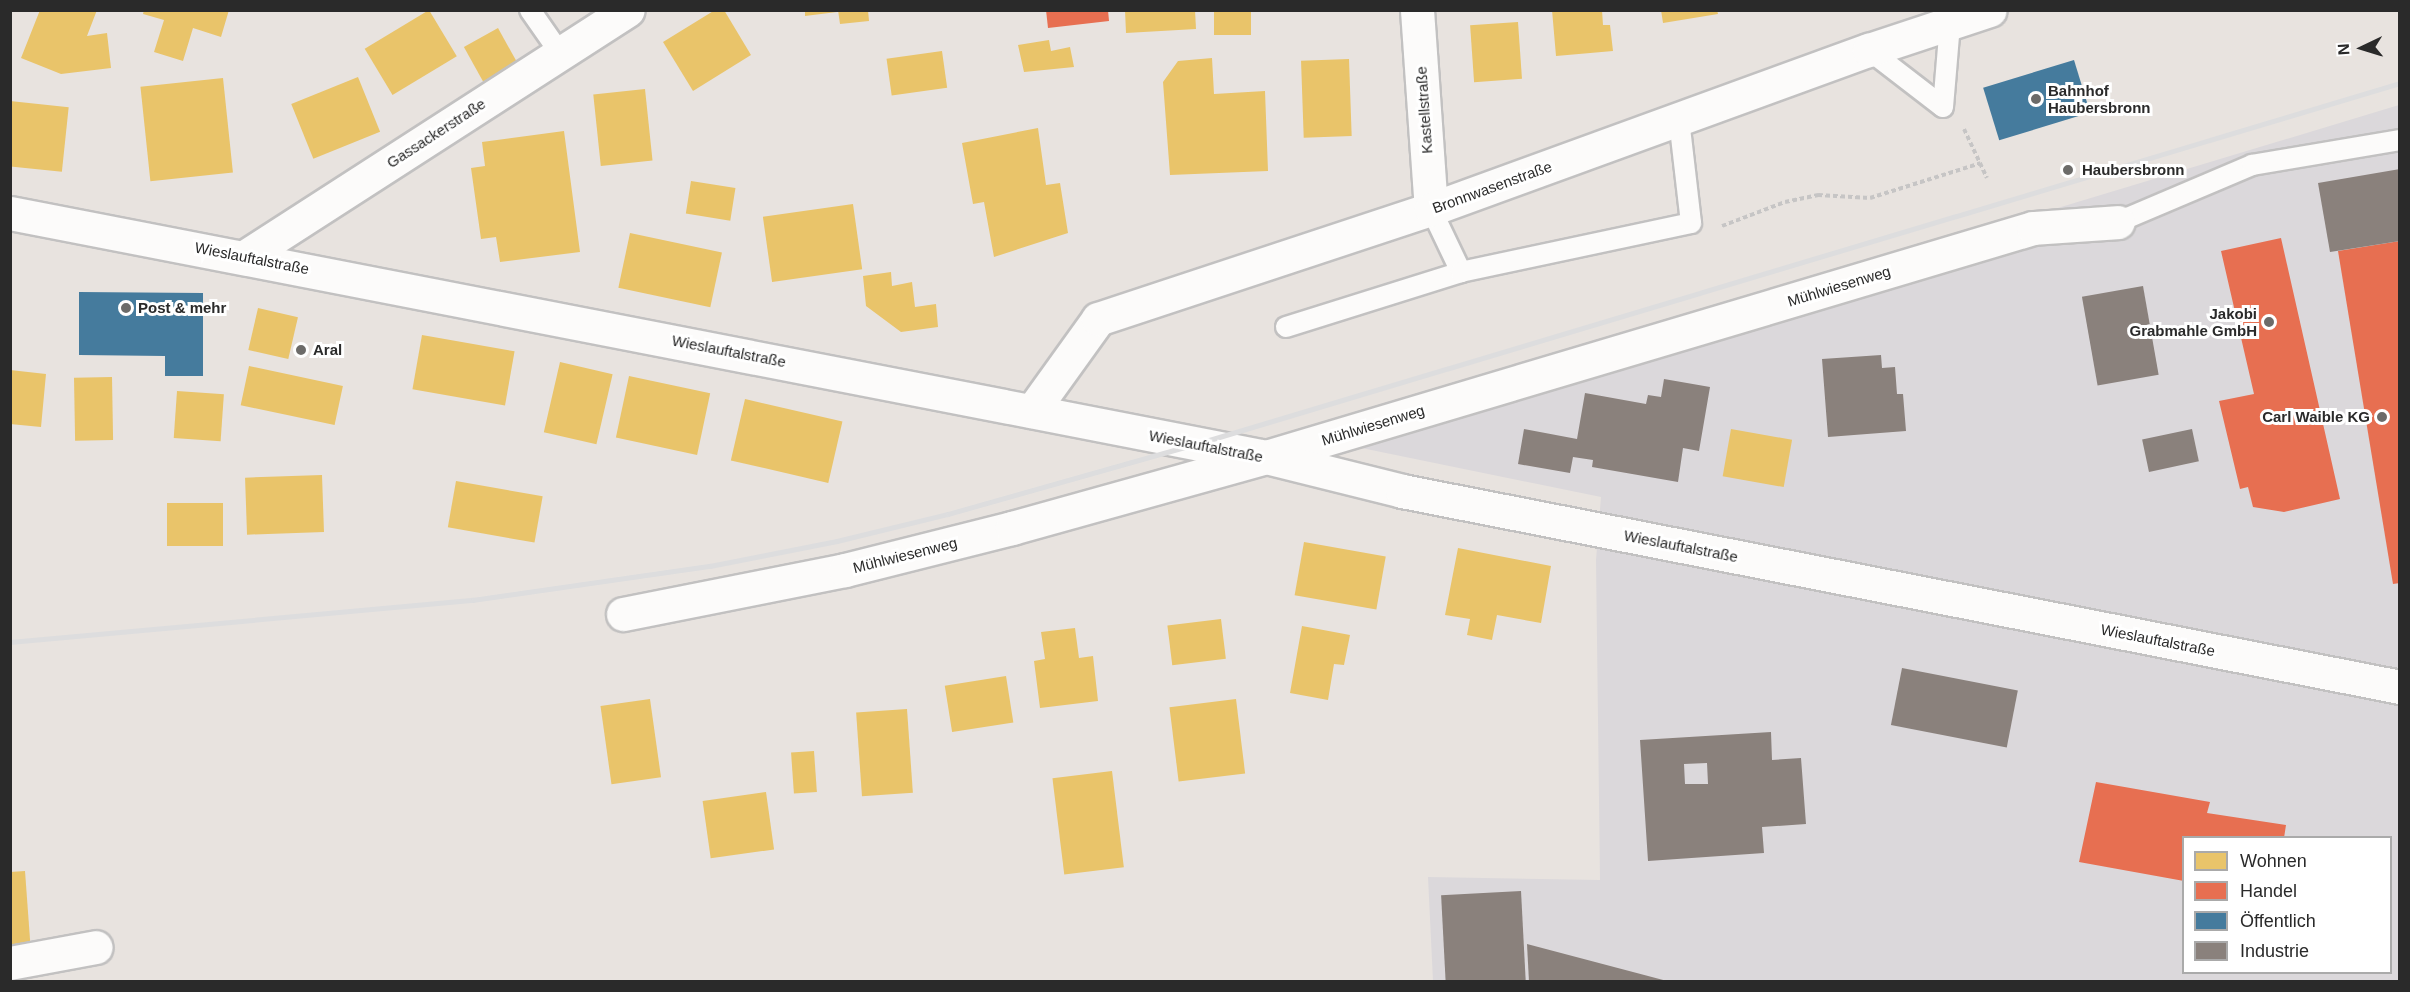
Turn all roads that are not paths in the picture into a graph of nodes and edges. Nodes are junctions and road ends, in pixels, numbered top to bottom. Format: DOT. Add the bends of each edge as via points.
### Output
graph roads {
  1 [pos="530,10"];
  2 [pos="627,10"];
  3 [pos="1417,10"];
  4 [pos="1990,10"];
  5 [pos="1950,24"];
  6 [pos="1869,50"];
  7 [pos="560,53"];
  8 [pos="1679,120"];
  9 [pos="2400,140"];
  10 [pos="1431,210"];
  11 [pos="10,213"];
  12 [pos="2118,222"];
  13 [pos="246,256"];
  14 [pos="1461,272"];
  15 [pos="1286,327"];
  16 [pos="1032,411"];
  17 [pos="1266,457"];
  18 [pos="623,614"];
  19 [pos="2400,687"];
  20 [pos="96,947"];
  21 [pos="10,963"];
  1 -- 7 [label="lane"];
  2 -- 7 [label="street, Gassackerstraße"];
  3 -- 10 [label="street, Kastellstraße"];
  4 -- 5 [label="street, Bronnwasenstraße"];
  5 -- 6 [label="street, Bronnwasenstraße"];
  5 -- 6 [label="lane" via="1943,107"];
  6 -- 8 [label="street, Bronnwasenstraße"];
  7 -- 13 [label="street, Gassackerstraße"];
  8 -- 10 [label="street, Bronnwasenstraße"];
  8 -- 14 [label="lane" via="1691,223"];
  9 -- 12 [label="lane" via="2252,165"];
  10 -- 14 [label="lane"];
  10 -- 16 [label="street, Bronnwasenstraße" via="1098,319"];
  11 -- 13 [label="street, Wieslauftalstraße"];
  12 -- 17 [label="street, Mühlwiesenweg" via="2033,228"];
  13 -- 16 [label="street, Wieslauftalstraße"];
  14 -- 15 [label="lane"];
  16 -- 17 [label="street, Wieslauftalstraße"];
  17 -- 18 [label="street, Mühlwiesenweg" via="845,570"];
  17 -- 19 [label="street, Wieslauftalstraße" via="1414,493"];
  20 -- 21 [label="street"];
}
